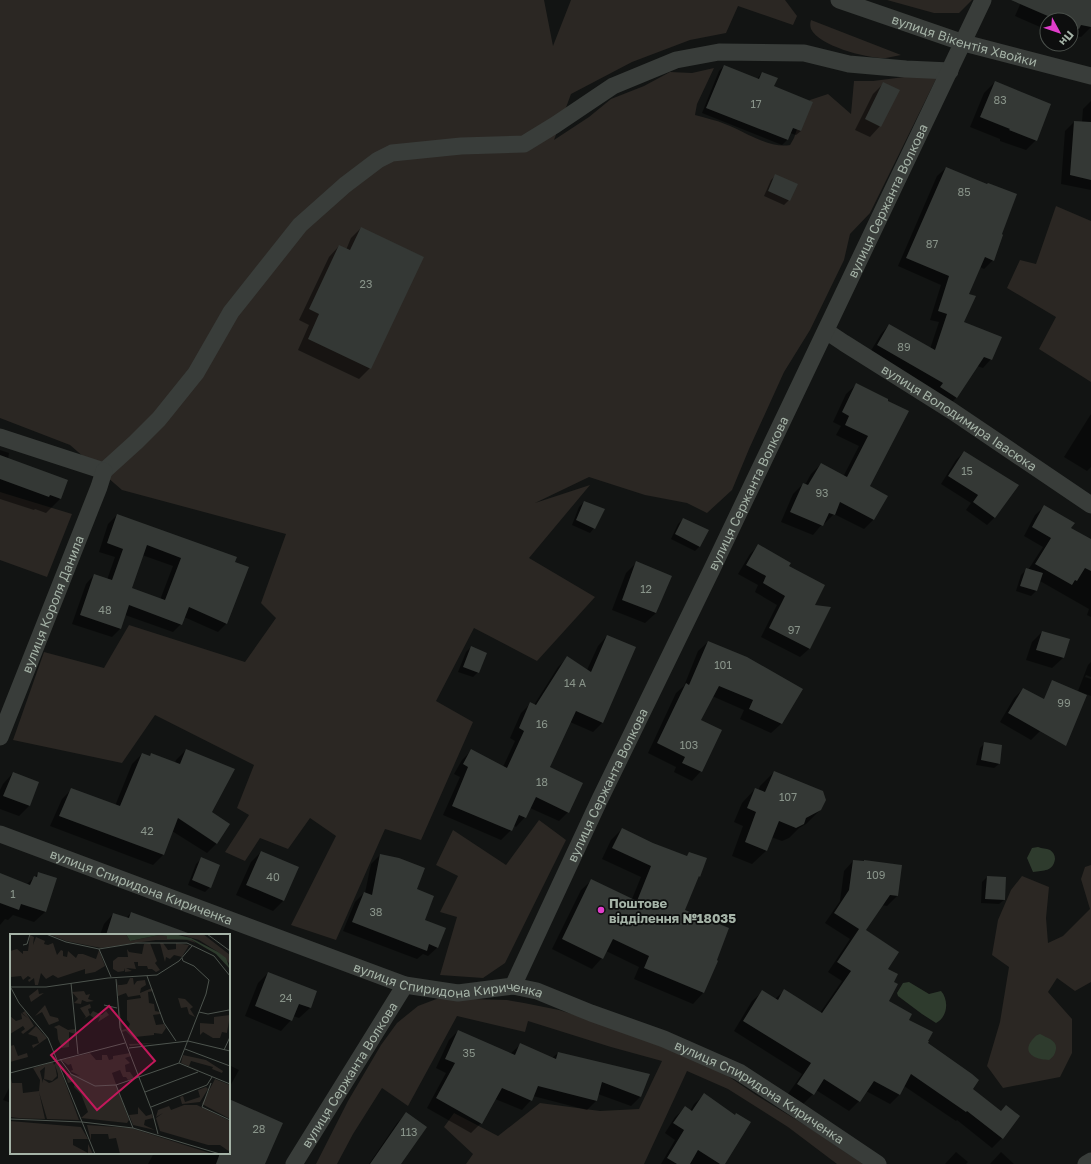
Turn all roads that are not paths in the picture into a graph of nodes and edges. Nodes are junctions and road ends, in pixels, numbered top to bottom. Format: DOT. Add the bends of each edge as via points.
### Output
graph roads {
  1 [pos="839,0"];
  2 [pos="983,0"];
  3 [pos="964,43"];
  4 [pos="950,71"];
  5 [pos="1091,76"];
  6 [pos="826,331"];
  7 [pos="0,437"];
  8 [pos="104,471"];
  9 [pos="1091,506"];
  10 [pos="0,738"];
  11 [pos="0,834"];
  12 [pos="404,984"];
  13 [pos="513,986"];
  14 [pos="1091,1161"];
  15 [pos="294,1164"];
  16 [pos="878,1164"];
  17 [pos="1086,1164"];
  1 -- 3 [label="street, вулиця Вікентія Хвойки"];
  2 -- 3 [label="street, вулиця Сержанта Волкова"];
  3 -- 4 [label="street, вулиця Сержанта Волкова"];
  3 -- 5 [label="street, вулиця Вікентія Хвойки"];
  4 -- 6 [label="street, вулиця Сержанта Волкова"];
  4 -- 8 [label="street" via="850,64 804,53 719,52 676,60 612,86 524,144 461,146 392,153 378,160 345,185 300,225 231,312 196,373 159,419"];
  6 -- 9 [label="street, вулиця Володимира Івасюка" via="952,411"];
  6 -- 13 [label="street, вулиця Сержанта Волкова" via="599,801"];
  7 -- 8 [label="street"];
  8 -- 10 [label="street, вулиця Короля Данила"];
  11 -- 12 [label="street, вулиця Спиридона Кириченка"];
  12 -- 13 [label="street, вулиця Спиридона Кириченка" via="458,993"];
  12 -- 15 [label="street, вулиця Сержанта Волкова"];
  13 -- 16 [label="street, вулиця Спиридона Кириченка" via="537,991 664,1039 739,1072"];
  14 -- 17 [label="street"];
}
